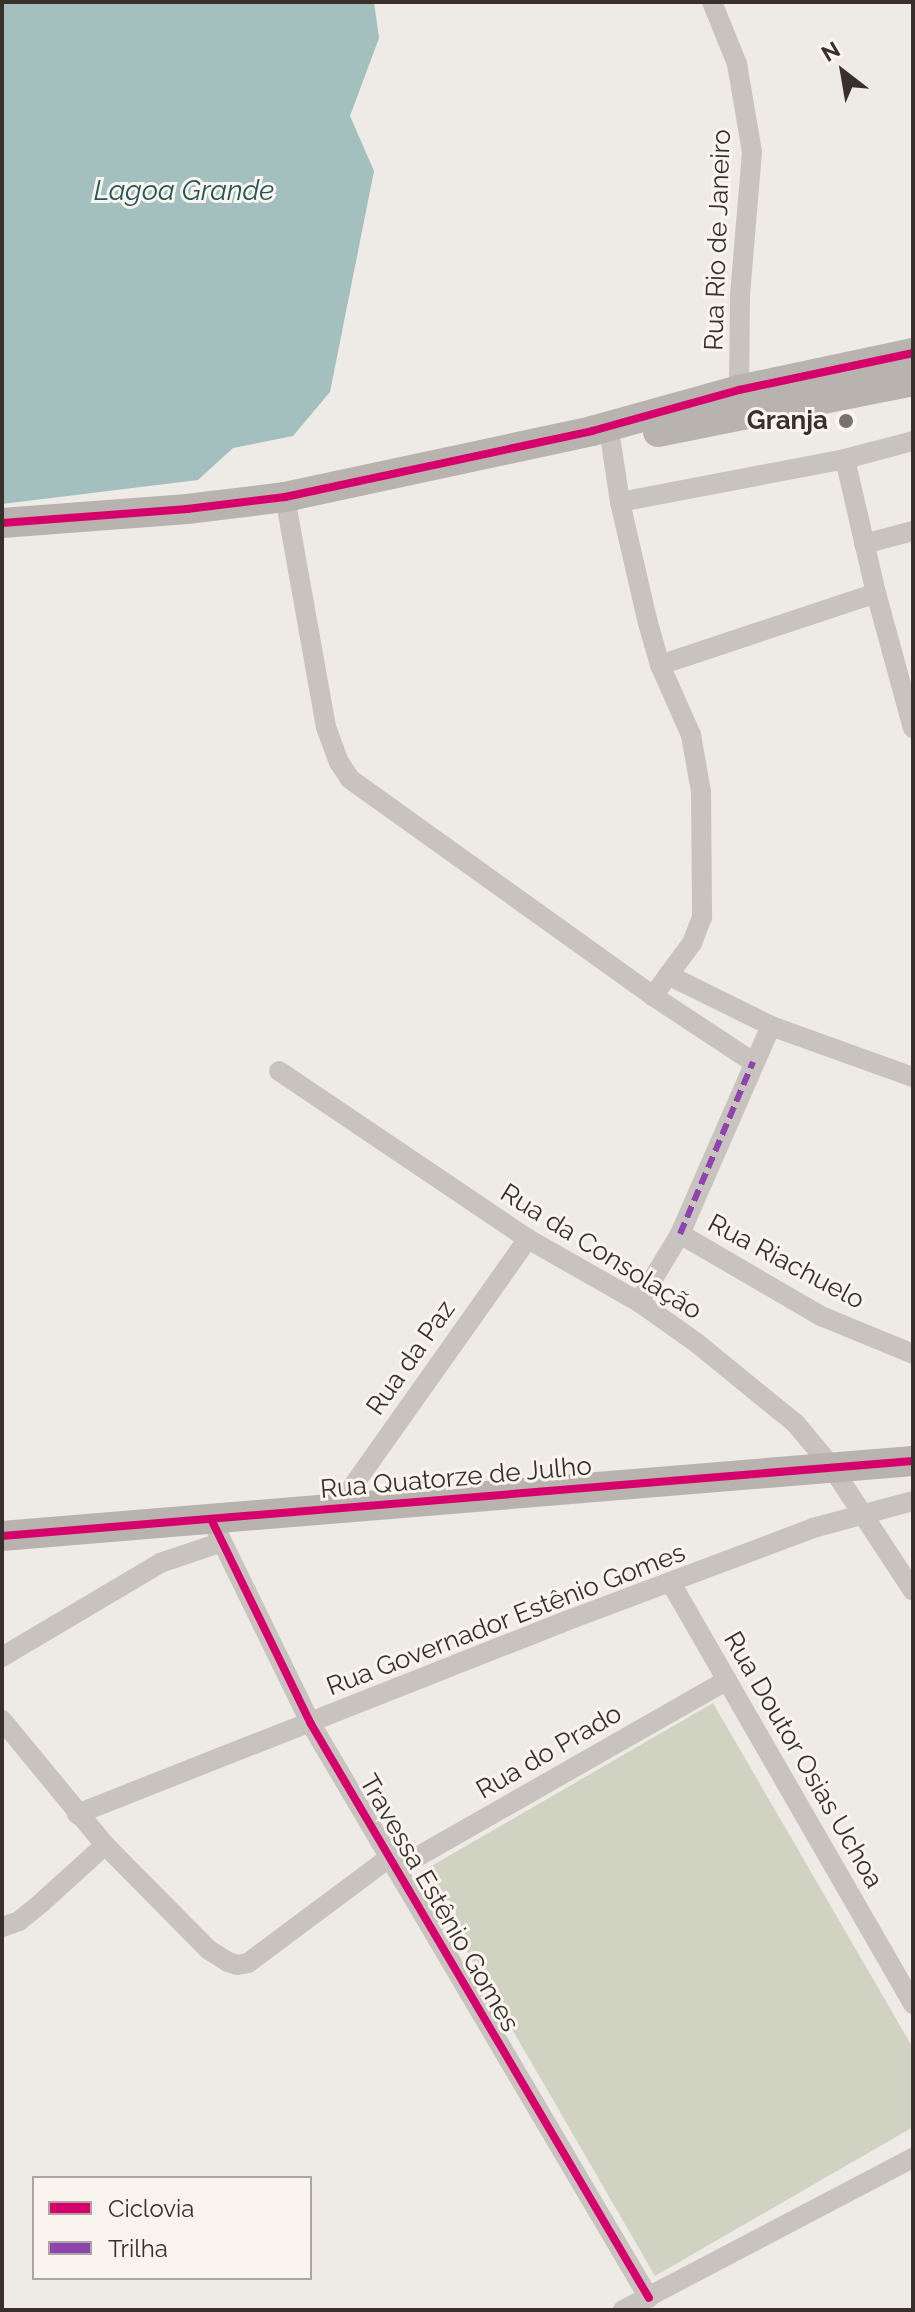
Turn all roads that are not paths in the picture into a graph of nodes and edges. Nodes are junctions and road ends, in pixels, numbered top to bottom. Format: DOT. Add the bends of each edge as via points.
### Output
graph roads {
  1 [pos="712,2"];
  2 [pos="913,353"];
  3 [pos="913,381"];
  4 [pos="834,382"];
  5 [pos="739,390"];
  6 [pos="602,437"];
  7 [pos="913,441"];
  8 [pos="845,459"];
  9 [pos="285,497"];
  10 [pos="620,502"];
  11 [pos="2,523"];
  12 [pos="913,531"];
  13 [pos="864,544"];
  14 [pos="876,593"];
  15 [pos="660,665"];
  16 [pos="913,728"];
  17 [pos="668,975"];
  18 [pos="653,996"];
  19 [pos="771,1026"];
  20 [pos="753,1062"];
  21 [pos="279,1071"];
  22 [pos="913,1077"];
  23 [pos="680,1234"];
  24 [pos="528,1239"];
  25 [pos="639,1302"];
  26 [pos="913,1354"];
  27 [pos="913,1461"];
  28 [pos="831,1466"];
  29 [pos="913,1501"];
  30 [pos="338,1507"];
  31 [pos="863,1513"];
  32 [pos="216,1530"];
  33 [pos="2,1536"];
  34 [pos="671,1583"];
  35 [pos="913,1591"];
  36 [pos="2,1657"];
  37 [pos="727,1680"];
  38 [pos="2,1720"];
  39 [pos="311,1724"];
  40 [pos="77,1814"];
  41 [pos="105,1845"];
  42 [pos="392,1864"];
  43 [pos="5,1927"];
  44 [pos="2,1947"];
  45 [pos="913,2004"];
  46 [pos="913,2158"];
  47 [pos="649,2298"];
  48 [pos="623,2310"];
  1 -- 5 [label="street, Rua Rio de Janeiro" via="737,64 752,152 740,295"];
  2 -- 4 [label="street"];
  3 -- 4 [label="street"];
  4 -- 5 [label="street"];
  4 -- 6 [label="street"];
  5 -- 6 [label="street"];
  6 -- 9 [label="street"];
  6 -- 10 [label="street"];
  7 -- 8 [label="street"];
  8 -- 10 [label="street"];
  8 -- 13 [label="street"];
  9 -- 11 [label="street"];
  9 -- 18 [label="street" via="326,727 350,779"];
  10 -- 15 [label="street"];
  12 -- 13 [label="street"];
  13 -- 14 [label="street"];
  14 -- 15 [label="street"];
  14 -- 16 [label="street"];
  15 -- 17 [label="street" via="691,735 701,792 702,917 692,943"];
  17 -- 18 [label="street"];
  17 -- 19 [label="street"];
  18 -- 20 [label="street"];
  19 -- 20 [label="street"];
  19 -- 22 [label="street"];
  20 -- 23 [label="street"];
  21 -- 24 [label="street, Rua da Consolação"];
  23 -- 25 [label="street"];
  23 -- 26 [label="street, Rua Riachuelo" via="821,1316"];
  24 -- 25 [label="street, Rua da Consolação"];
  24 -- 30 [label="street, Rua da Paz"];
  25 -- 28 [label="street, Rua da Consolação" via="796,1424"];
  27 -- 28 [label="street, Rua Quatorze de Julho"];
  28 -- 30 [label="street, Rua Quatorze de Julho"];
  28 -- 31 [label="street, Rua da Consolação"];
  29 -- 31 [label="street, Rua Governador Estênio Gomes"];
  30 -- 32 [label="street, Rua Quatorze de Julho"];
  31 -- 34 [label="street, Rua Governador Estênio Gomes"];
  31 -- 35 [label="street, Rua da Consolação"];
  32 -- 33 [label="street, Rua Quatorze de Julho"];
  32 -- 36 [label="street"];
  32 -- 39 [label="street, Travessa Estênio Gomes"];
  34 -- 37 [label="street, Rua Doutor Osias Uchoa"];
  34 -- 39 [label="street, Rua Governador Estênio Gomes"];
  37 -- 42 [label="street, Rua do Prado"];
  37 -- 45 [label="street, Rua Doutor Osias Uchoa"];
  38 -- 40 [label="street"];
  39 -- 40 [label="street, Rua Governador Estênio Gomes"];
  39 -- 42 [label="street, Travessa Estênio Gomes"];
  40 -- 41 [label="street"];
  41 -- 42 [label="street, Rua do Prado" via="209,1950 237,1965"];
  41 -- 43 [label="street" via="40,1904"];
  42 -- 47 [label="street, Travessa Estênio Gomes"];
  43 -- 44 [label="street"];
  46 -- 47 [label="street"];
  47 -- 48 [label="street"];
}
